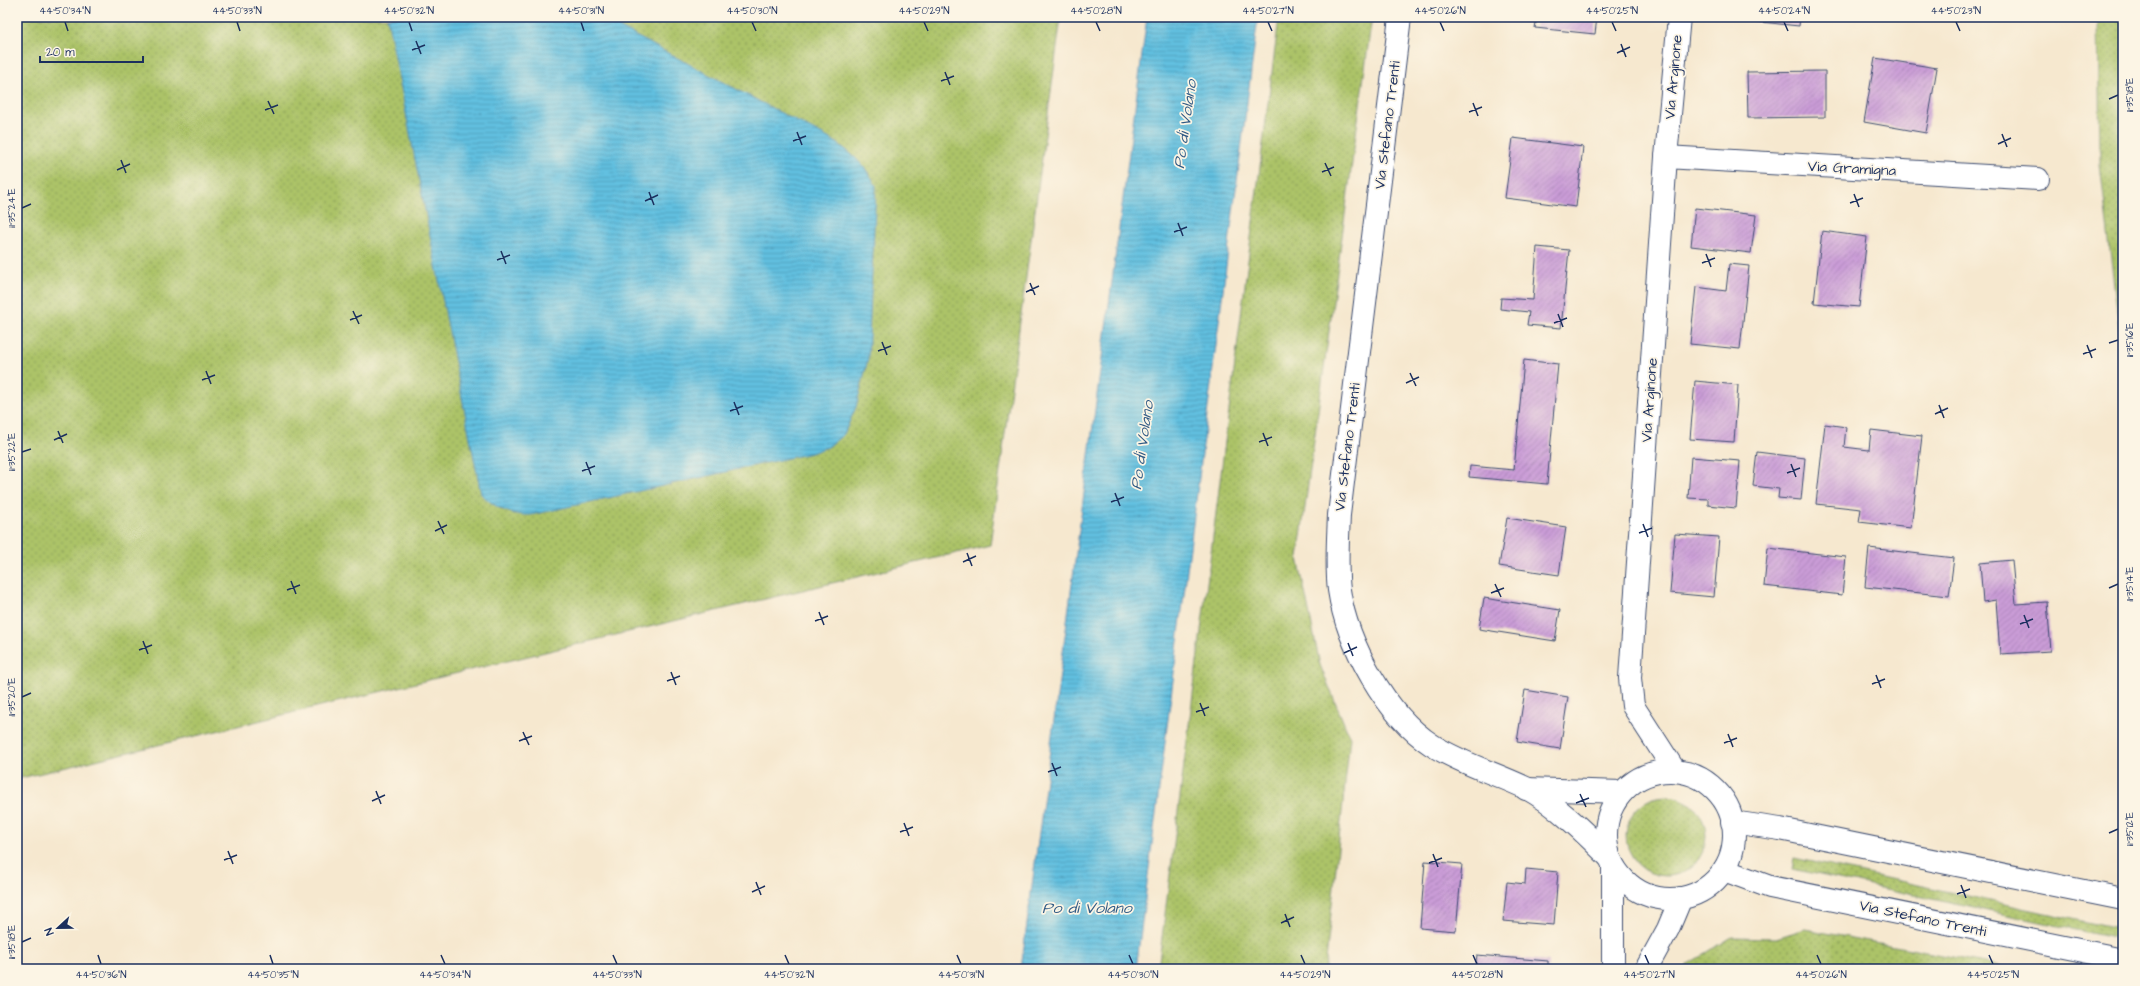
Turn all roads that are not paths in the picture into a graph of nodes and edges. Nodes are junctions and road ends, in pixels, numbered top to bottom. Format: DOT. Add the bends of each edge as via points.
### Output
graph roads {
  1 [pos="1400,17"];
  2 [pos="1679,17"];
  3 [pos="1666,157"];
  4 [pos="2038,178"];
  5 [pos="1675,771"];
  6 [pos="1526,789"];
  7 [pos="1622,792"];
  8 [pos="1732,822"];
  9 [pos="1611,862"];
  10 [pos="1724,870"];
  11 [pos="1681,898"];
  12 [pos="2123,899"];
  13 [pos="2123,959"];
  14 [pos="1613,969"];
  15 [pos="1646,969"];
  1 -- 6 [label="street, Via Stefano Trenti" via="1339,515 1339,590 1346,620 1364,663 1377,686 1410,726 1432,745 1452,756"];
  2 -- 3 [label="street, Via Arginone"];
  3 -- 4 [label="street, Via Gramigna"];
  3 -- 5 [label="street, Via Arginone" via="1630,678 1633,706"];
  5 -- 7 [label="street, Via Stefano Trenti" via="1654,772 1641,777"];
  5 -- 8 [label="street, Via Stefano Trenti" via="1706,782 1727,806"];
  6 -- 7 [label="street, Via Stefano Trenti"];
  6 -- 9 [label="street, Via Stefano Trenti" via="1576,824"];
  7 -- 9 [label="street, Via Stefano Trenti" via="1614,802 1607,821 1605,836"];
  8 -- 10 [label="street, Via Stefano Trenti" via="1732,849"];
  8 -- 12 [label="street" via="1780,829"];
  9 -- 11 [label="street, Via Stefano Trenti" via="1635,890 1651,897 1670,900"];
  9 -- 14 [label="street"];
  10 -- 11 [label="street, Via Stefano Trenti" via="1701,892"];
  10 -- 13 [label="street, Via Stefano Trenti" via="1770,887"];
  11 -- 15 [label="street" via="1668,929"];
}
